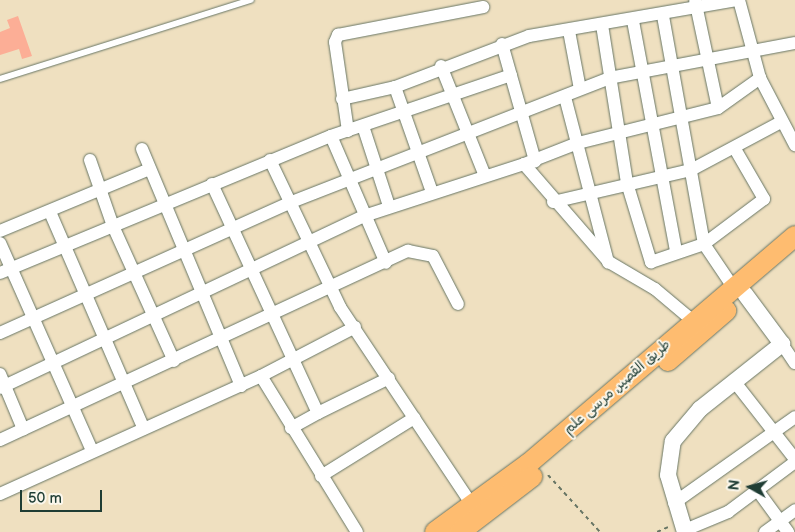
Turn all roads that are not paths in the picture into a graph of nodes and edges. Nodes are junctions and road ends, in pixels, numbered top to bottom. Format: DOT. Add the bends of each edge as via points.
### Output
graph roads {
  1 [pos="251,0"];
  2 [pos="738,0"];
  3 [pos="696,4"];
  4 [pos="483,7"];
  5 [pos="663,16"];
  6 [pos="633,21"];
  7 [pos="602,25"];
  8 [pos="569,31"];
  9 [pos="795,43"];
  10 [pos="502,44"];
  11 [pos="751,53"];
  12 [pos="709,61"];
  13 [pos="441,66"];
  14 [pos="672,67"];
  15 [pos="640,72"];
  16 [pos="511,75"];
  17 [pos="609,78"];
  18 [pos="760,78"];
  19 [pos="0,79"];
  20 [pos="395,86"];
  21 [pos="580,89"];
  22 [pos="452,96"];
  23 [pos="565,97"];
  24 [pos="342,100"];
  25 [pos="718,108"];
  26 [pos="404,112"];
  27 [pos="522,112"];
  28 [pos="684,119"];
  29 [pos="781,122"];
  30 [pos="363,126"];
  31 [pos="651,126"];
  32 [pos="348,131"];
  33 [pos="619,133"];
  34 [pos="468,134"];
  35 [pos="330,136"];
  36 [pos="578,143"];
  37 [pos="795,146"];
  38 [pos="142,149"];
  39 [pos="735,149"];
  40 [pos="418,153"];
  41 [pos="90,160"];
  42 [pos="270,160"];
  43 [pos="529,162"];
  44 [pos="377,168"];
  45 [pos="150,169"];
  46 [pos="690,170"];
  47 [pos="485,176"];
  48 [pos="660,178"];
  49 [pos="347,180"];
  50 [pos="628,183"];
  51 [pos="212,184"];
  52 [pos="99,192"];
  53 [pos="432,192"];
  54 [pos="592,194"];
  55 [pos="553,202"];
  56 [pos="289,203"];
  57 [pos="163,205"];
  58 [pos="390,206"];
  59 [pos="50,212"];
  60 [pos="364,216"];
  61 [pos="114,226"];
  62 [pos="231,228"];
  63 [pos="0,231"];
  64 [pos="795,236"];
  65 [pos="0,243"];
  66 [pos="309,244"];
  67 [pos="704,244"];
  68 [pos="66,245"];
  69 [pos="676,250"];
  70 [pos="181,251"];
  71 [pos="795,252"];
  72 [pos="608,262"];
  73 [pos="651,262"];
  74 [pos="386,263"];
  75 [pos="252,269"];
  76 [pos="5,271"];
  77 [pos="134,273"];
  78 [pos="631,274"];
  79 [pos="329,287"];
  80 [pos="739,291"];
  81 [pos="200,294"];
  82 [pos="84,296"];
  83 [pos="458,304"];
  84 [pos="154,315"];
  85 [pos="271,315"];
  86 [pos="32,318"];
  87 [pos="693,321"];
  88 [pos="355,326"];
  89 [pos="0,333"];
  90 [pos="221,339"];
  91 [pos="105,340"];
  92 [pos="782,344"];
  93 [pos="174,361"];
  94 [pos="292,361"];
  95 [pos="795,362"];
  96 [pos="54,364"];
  97 [pos="261,376"];
  98 [pos="389,378"];
  99 [pos="734,381"];
  100 [pos="2,382"];
  101 [pos="125,384"];
  102 [pos="241,386"];
  103 [pos="72,406"];
  104 [pos="318,413"];
  105 [pos="795,417"];
  106 [pos="414,418"];
  107 [pos="291,428"];
  108 [pos="24,429"];
  109 [pos="144,429"];
  110 [pos="775,430"];
  111 [pos="0,440"];
  112 [pos="92,451"];
  113 [pos="795,461"];
  114 [pos="321,476"];
  115 [pos="758,491"];
  116 [pos="0,494"];
  117 [pos="674,503"];
  118 [pos="795,510"];
  119 [pos="467,521"];
  120 [pos="779,521"];
  121 [pos="685,531"];
  122 [pos="357,532"];
  123 [pos="435,532"];
  124 [pos="765,532"];
  125 [pos="788,532"];
  1 -- 19 [label="lane"];
  2 -- 3 [label="street"];
  2 -- 11 [label="street"];
  3 -- 5 [label="street"];
  3 -- 12 [label="street"];
  4 -- 24 [label="street" via="338,35 335,42"];
  5 -- 6 [label="street"];
  5 -- 14 [label="street"];
  6 -- 7 [label="street"];
  6 -- 15 [label="street"];
  7 -- 8 [label="street"];
  7 -- 17 [label="street"];
  8 -- 10 [label="street"];
  8 -- 21 [label="street"];
  9 -- 11 [label="street"];
  10 -- 13 [label="street"];
  10 -- 16 [label="street"];
  11 -- 12 [label="street"];
  11 -- 18 [label="street"];
  12 -- 14 [label="street"];
  12 -- 25 [label="street"];
  13 -- 20 [label="street"];
  13 -- 22 [label="street"];
  14 -- 15 [label="street"];
  14 -- 28 [label="street"];
  15 -- 17 [label="street"];
  15 -- 31 [label="street"];
  16 -- 22 [label="street"];
  16 -- 27 [label="street"];
  17 -- 21 [label="street"];
  17 -- 33 [label="street"];
  18 -- 25 [label="street"];
  18 -- 29 [label="street"];
  20 -- 24 [label="street"];
  20 -- 26 [label="street"];
  21 -- 23 [label="street"];
  22 -- 26 [label="street"];
  22 -- 34 [label="street"];
  23 -- 27 [label="street"];
  23 -- 36 [label="street"];
  24 -- 32 [label="street"];
  25 -- 28 [label="street"];
  26 -- 30 [label="street"];
  26 -- 40 [label="street"];
  27 -- 34 [label="street"];
  27 -- 43 [label="street"];
  28 -- 31 [label="street"];
  28 -- 46 [label="street"];
  29 -- 37 [label="street"];
  29 -- 39 [label="street"];
  30 -- 32 [label="street"];
  30 -- 44 [label="street"];
  31 -- 33 [label="street"];
  31 -- 48 [label="street"];
  32 -- 35 [label="street"];
  33 -- 36 [label="street"];
  33 -- 50 [label="street"];
  34 -- 40 [label="street"];
  34 -- 47 [label="street"];
  35 -- 42 [label="street"];
  35 -- 49 [label="street"];
  36 -- 43 [label="street"];
  36 -- 54 [label="street"];
  38 -- 45 [label="street"];
  39 -- 46 [label="street"];
  39 -- 67 [label="street" via="764,199"];
  40 -- 44 [label="street"];
  40 -- 53 [label="street"];
  41 -- 52 [label="street"];
  42 -- 51 [label="street"];
  42 -- 56 [label="street"];
  43 -- 47 [label="street"];
  43 -- 55 [label="street"];
  44 -- 49 [label="street"];
  44 -- 58 [label="street"];
  45 -- 52 [label="street"];
  45 -- 57 [label="street"];
  46 -- 48 [label="street"];
  46 -- 67 [label="street"];
  47 -- 53 [label="street"];
  48 -- 50 [label="street"];
  48 -- 69 [label="street"];
  49 -- 56 [label="street"];
  49 -- 60 [label="street"];
  50 -- 54 [label="street"];
  50 -- 73 [label="street"];
  51 -- 57 [label="street"];
  51 -- 62 [label="street"];
  52 -- 59 [label="street"];
  52 -- 61 [label="street"];
  53 -- 58 [label="street"];
  54 -- 55 [label="street"];
  54 -- 72 [label="street"];
  55 -- 72 [label="street"];
  56 -- 62 [label="street"];
  56 -- 66 [label="street"];
  57 -- 61 [label="street"];
  57 -- 70 [label="street"];
  58 -- 60 [label="street"];
  59 -- 63 [label="street"];
  59 -- 68 [label="street"];
  60 -- 66 [label="street"];
  60 -- 74 [label="street"];
  61 -- 68 [label="street"];
  61 -- 77 [label="street"];
  62 -- 70 [label="street"];
  62 -- 75 [label="street"];
  64 -- 80 [label="main road, طريق القصير, مرسى علم"];
  65 -- 76 [label="street"];
  66 -- 75 [label="street"];
  66 -- 79 [label="street"];
  67 -- 69 [label="street"];
  67 -- 80 [label="street"];
  68 -- 76 [label="street"];
  68 -- 82 [label="street"];
  69 -- 73 [label="street"];
  70 -- 77 [label="street"];
  70 -- 81 [label="street"];
  71 -- 80 [label="main road, طريق القصير, مرسى علم"];
  72 -- 78 [label="street"];
  73 -- 78 [label="street"];
  74 -- 79 [label="street"];
  74 -- 83 [label="street" via="408,251 432,256"];
  75 -- 81 [label="street"];
  75 -- 85 [label="street"];
  76 -- 86 [label="street"];
  77 -- 82 [label="street"];
  77 -- 84 [label="street"];
  78 -- 87 [label="street"];
  79 -- 85 [label="street"];
  79 -- 88 [label="street"];
  80 -- 87 [label="main road, طريق القصير, مرسى علم"];
  80 -- 92 [label="street"];
  80 -- 119 [label="main road, طريق القصير, مرسى علم" via="543,469"];
  81 -- 84 [label="street"];
  81 -- 90 [label="street"];
  82 -- 86 [label="street"];
  82 -- 91 [label="street"];
  84 -- 91 [label="street"];
  84 -- 93 [label="street"];
  85 -- 90 [label="street"];
  85 -- 94 [label="street"];
  86 -- 89 [label="street"];
  86 -- 96 [label="street"];
  87 -- 119 [label="main road, طريق القصير, مرسى علم"];
  88 -- 94 [label="street"];
  88 -- 98 [label="street"];
  90 -- 93 [label="street"];
  90 -- 102 [label="street"];
  91 -- 96 [label="street"];
  91 -- 101 [label="street"];
  92 -- 95 [label="street"];
  92 -- 99 [label="street"];
  93 -- 101 [label="street"];
  94 -- 97 [label="street"];
  94 -- 104 [label="street"];
  96 -- 100 [label="street"];
  96 -- 103 [label="street"];
  97 -- 102 [label="street"];
  97 -- 107 [label="street"];
  98 -- 104 [label="street"];
  98 -- 106 [label="street"];
  99 -- 110 [label="street"];
  99 -- 117 [label="street" via="700,409 673,441 666,463"];
  100 -- 108 [label="street"];
  101 -- 103 [label="street"];
  101 -- 109 [label="street"];
  102 -- 109 [label="street"];
  103 -- 108 [label="street"];
  103 -- 112 [label="street"];
  104 -- 107 [label="street"];
  105 -- 110 [label="street"];
  106 -- 114 [label="street"];
  106 -- 119 [label="street"];
  107 -- 114 [label="street"];
  108 -- 111 [label="street"];
  109 -- 112 [label="street"];
  110 -- 113 [label="street"];
  110 -- 117 [label="street"];
  112 -- 116 [label="street"];
  113 -- 115 [label="street"];
  114 -- 122 [label="street"];
  115 -- 120 [label="street"];
  115 -- 121 [label="street" via="728,512"];
  117 -- 121 [label="street"];
  118 -- 120 [label="street"];
  119 -- 123 [label="main road, طريق القصير, مرسى علم"];
  120 -- 124 [label="street"];
  120 -- 125 [label="street"];
}
